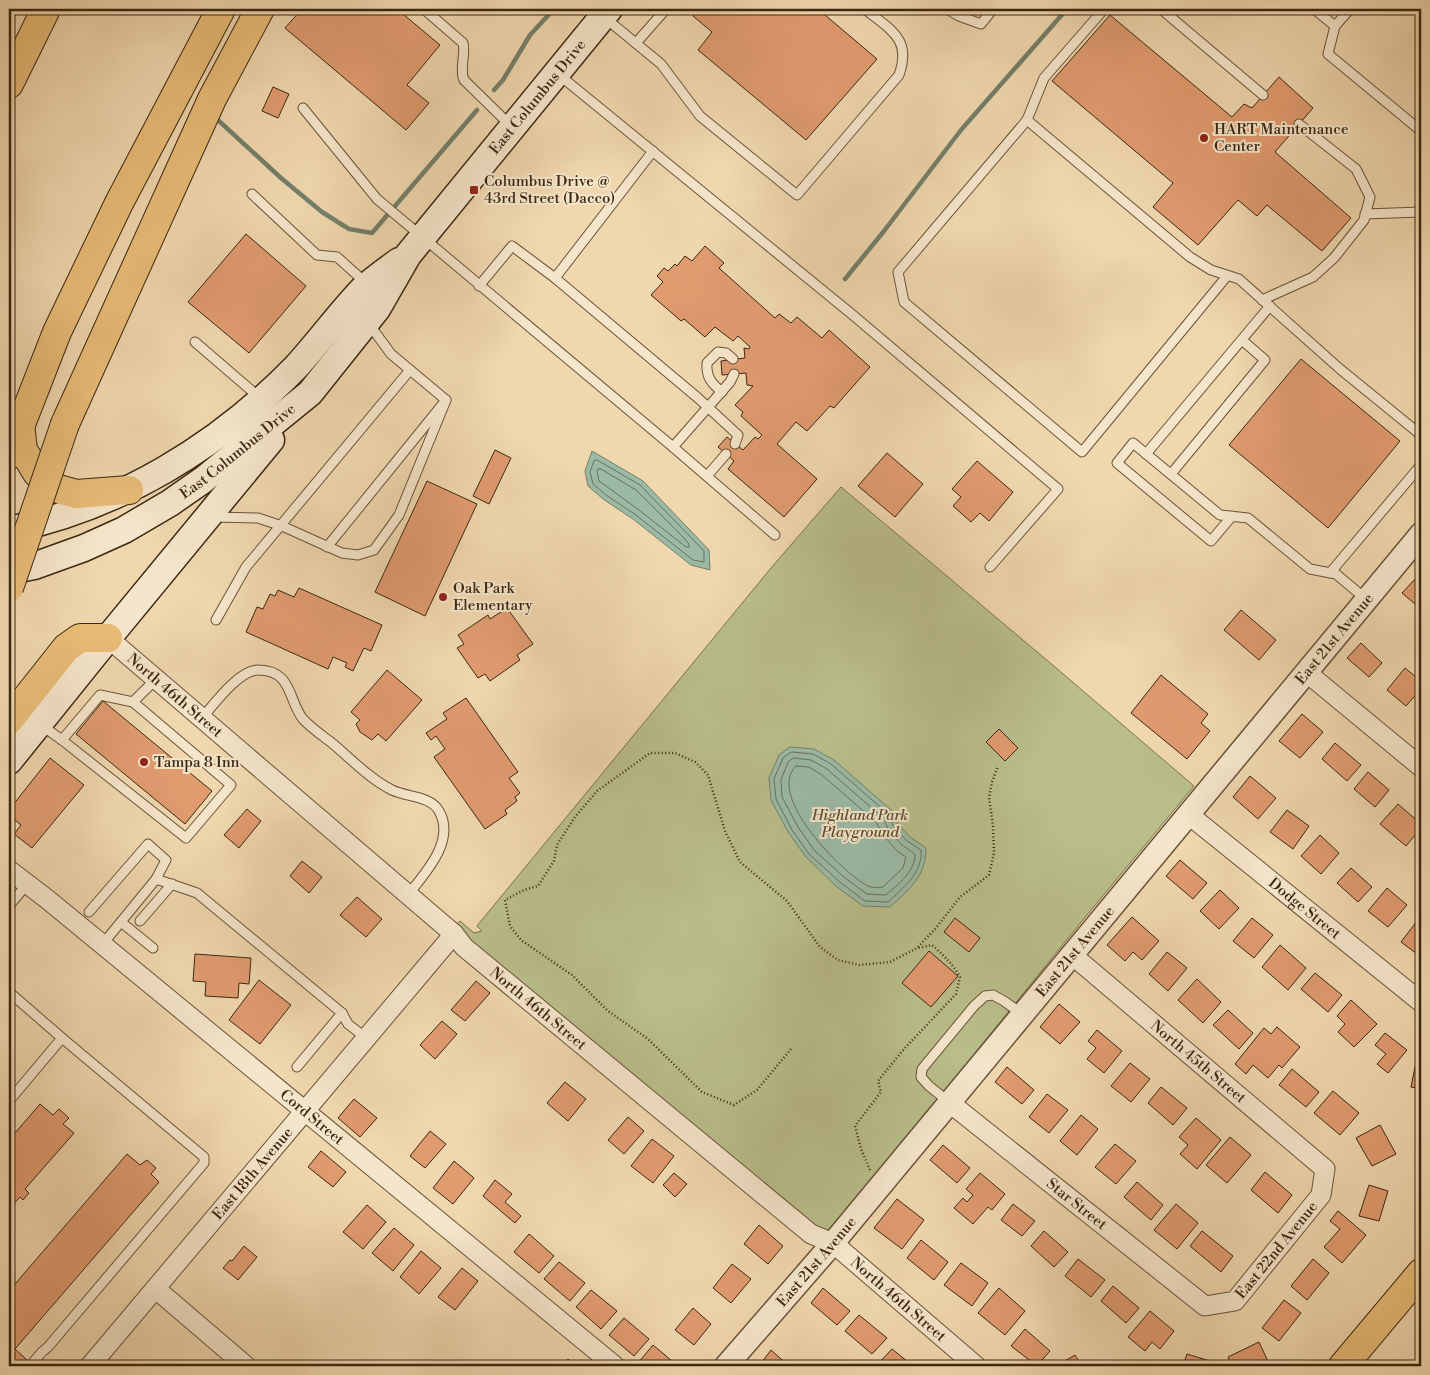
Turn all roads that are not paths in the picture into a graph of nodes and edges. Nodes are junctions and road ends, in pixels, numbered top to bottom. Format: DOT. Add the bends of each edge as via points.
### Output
graph roads {
  1 [pos="46,9"];
  2 [pos="221,9"];
  3 [pos="260,9"];
  4 [pos="666,9"];
  5 [pos="865,9"];
  6 [pos="947,9"];
  7 [pos="993,9"];
  8 [pos="1104,9"];
  9 [pos="1161,9"];
  10 [pos="1314,9"];
  11 [pos="1350,9"];
  12 [pos="425,10"];
  13 [pos="602,11"];
  14 [pos="1335,26"];
  15 [pos="636,43"];
  16 [pos="556,72"];
  17 [pos="9,84"];
  18 [pos="1263,95"];
  19 [pos="303,108"];
  20 [pos="1027,120"];
  21 [pos="1299,124"];
  22 [pos="512,127"];
  23 [pos="1421,131"];
  24 [pos="652,151"];
  25 [pos="252,194"];
  26 [pos="1421,212"];
  27 [pos="1365,214"];
  28 [pos="415,246"];
  29 [pos="1227,276"];
  30 [pos="555,278"];
  31 [pos="479,286"];
  32 [pos="376,291"];
  33 [pos="1262,300"];
  34 [pos="1270,306"];
  35 [pos="367,322"];
  36 [pos="1242,340"];
  37 [pos="195,342"];
  38 [pos="733,359"];
  39 [pos="410,370"];
  40 [pos="734,374"];
  41 [pos="722,392"];
  42 [pos="310,393"];
  43 [pos="262,400"];
  44 [pos="446,400"];
  45 [pos="708,407"];
  46 [pos="20,424"];
  47 [pos="1421,435"];
  48 [pos="735,444"];
  49 [pos="673,447"];
  50 [pos="726,454"];
  51 [pos="1146,454"];
  52 [pos="9,455"];
  53 [pos="1421,465"];
  54 [pos="1171,474"];
  55 [pos="707,476"];
  56 [pos="129,490"];
  57 [pos="1232,516"];
  58 [pos="207,518"];
  59 [pos="282,526"];
  60 [pos="9,530"];
  61 [pos="1421,534"];
  62 [pos="775,535"];
  63 [pos="327,547"];
  64 [pos="990,567"];
  65 [pos="9,571"];
  66 [pos="1330,573"];
  67 [pos="9,588"];
  68 [pos="1367,600"];
  69 [pos="216,620"];
  70 [pos="108,638"];
  71 [pos="1306,672"];
  72 [pos="156,679"];
  73 [pos="133,702"];
  74 [pos="202,718"];
  75 [pos="9,720"];
  76 [pos="39,723"];
  77 [pos="62,740"];
  78 [pos="9,761"];
  79 [pos="1421,767"];
  80 [pos="1188,814"];
  81 [pos="9,870"];
  82 [pos="156,879"];
  83 [pos="27,884"];
  84 [pos="172,884"];
  85 [pos="408,895"];
  86 [pos="9,906"];
  87 [pos="90,912"];
  88 [pos="140,921"];
  89 [pos="121,922"];
  90 [pos="454,934"];
  91 [pos="102,945"];
  92 [pos="153,948"];
  93 [pos="1071,954"];
  94 [pos="9,992"];
  95 [pos="1421,1002"];
  96 [pos="342,1013"];
  97 [pos="1022,1014"];
  98 [pos="62,1038"];
  99 [pos="366,1038"];
  100 [pos="297,1067"];
  101 [pos="9,1101"];
  102 [pos="950,1103"];
  103 [pos="305,1112"];
  104 [pos="1325,1169"];
  105 [pos="833,1243"];
  106 [pos="1421,1273"];
  107 [pos="156,1289"];
  108 [pos="1205,1306"];
  109 [pos="30,1366"];
  110 [pos="90,1366"];
  111 [pos="246,1366"];
  112 [pos="615,1366"];
  113 [pos="726,1366"];
  114 [pos="976,1366"];
  115 [pos="1344,1366"];
  1 -- 17 [label="main road"];
  2 -- 46 [label="main road" via="119,202 57,332"];
  3 -- 67 [label="main road, bridge" via="212,98 65,424"];
  4 -- 15 [label="lane"];
  5 -- 15 [label="lane" via="900,38 904,62 899,75 797,196 700,116 669,72"];
  6 -- 7 [label="lane" via="981,24"];
  8 -- 20 [label="lane" via="1044,78"];
  9 -- 18 [label="lane"];
  10 -- 14 [label="lane"];
  11 -- 14 [label="lane"];
  12 -- 22 [label="lane" via="463,43 461,75"];
  13 -- 15 [label="lane"];
  13 -- 16 [label="main road, East Columbus Drive"];
  14 -- 23 [label="lane" via="1328,54"];
  16 -- 22 [label="main road, East Columbus Drive"];
  16 -- 24 [label="lane"];
  19 -- 28 [label="lane" via="377,199 399,217"];
  20 -- 29 [label="lane" via="1190,256"];
  20 -- 29 [label="lane" via="898,272 904,302 1082,452"];
  21 -- 27 [label="lane" via="1356,170 1370,197"];
  22 -- 28 [label="main road, East Columbus Drive"];
  24 -- 30 [label="lane"];
  24 -- 64 [label="lane" via="1058,489"];
  25 -- 32 [label="lane" via="317,255 337,257"];
  26 -- 27 [label="lane"];
  27 -- 33 [label="lane" via="1364,220 1334,258 1313,277"];
  28 -- 31 [label="lane"];
  28 -- 32 [label="main road, East Columbus Drive"];
  29 -- 33 [label="lane" via="1239,280"];
  30 -- 31 [label="lane" via="512,246"];
  30 -- 45 [label="lane"];
  31 -- 49 [label="lane"];
  32 -- 35 [label="main road, East Columbus Drive" via="377,309"];
  32 -- 43 [label="main road, East Columbus Drive"];
  33 -- 34 [label="lane"];
  34 -- 36 [label="lane"];
  34 -- 47 [label="lane"];
  35 -- 39 [label="lane" via="392,354"];
  35 -- 42 [label="main road, East Columbus Drive"];
  36 -- 51 [label="lane"];
  36 -- 54 [label="lane" via="1265,360"];
  37 -- 43 [label="lane"];
  38 -- 41 [label="lane" via="718,352 707,363 706,372 711,383"];
  39 -- 44 [label="lane"];
  39 -- 59 [label="lane"];
  40 -- 41 [label="lane"];
  41 -- 45 [label="lane"];
  42 -- 58 [label="main road"];
  42 -- 65 [label="main road, East Columbus Drive" via="170,503 124,530 84,548 34,566"];
  43 -- 56 [label="main road, East Columbus Drive" via="185,459"];
  44 -- 63 [label="lane"];
  44 -- 63 [label="lane" via="398,515 374,550 358,555"];
  45 -- 48 [label="lane" via="738,435"];
  45 -- 49 [label="lane"];
  46 -- 52 [label="main road"];
  46 -- 56 [label="main road" via="22,450 37,473 54,488 76,494"];
  49 -- 55 [label="lane"];
  50 -- 55 [label="lane"];
  51 -- 54 [label="lane"];
  51 -- 57 [label="lane" via="1133,443 1117,463 1211,541"];
  53 -- 66 [label="lane"];
  54 -- 57 [label="lane" via="1220,515"];
  55 -- 62 [label="lane"];
  56 -- 60 [label="main road, East Columbus Drive" via="74,512"];
  57 -- 66 [label="lane" via="1248,518 1310,568"];
  58 -- 59 [label="lane" via="258,518"];
  58 -- 70 [label="main road"];
  59 -- 63 [label="lane"];
  59 -- 69 [label="lane" via="246,567"];
  61 -- 68 [label="street, East 21st Avenue"];
  66 -- 68 [label="lane" via="1336,574"];
  68 -- 71 [label="street, East 21st Avenue"];
  70 -- 72 [label="street, North 46th Street"];
  70 -- 75 [label="main road" via="80,638 66,648"];
  70 -- 76 [label="main road"];
  71 -- 79 [label="street"];
  71 -- 80 [label="street, East 21st Avenue"];
  72 -- 73 [label="lane"];
  72 -- 74 [label="street, North 46th Street"];
  73 -- 77 [label="lane" via="100,695"];
  73 -- 77 [label="lane" via="231,784 186,838"];
  74 -- 85 [label="street, North 46th Street"];
  74 -- 85 [label="lane" via="240,677 256,670 276,674 292,693 303,718 367,773 391,790 423,799 439,810 445,829 441,845"];
  76 -- 77 [label="lane"];
  76 -- 78 [label="main road"];
  80 -- 93 [label="street, East 21st Avenue"];
  80 -- 95 [label="street, Dodge Street"];
  81 -- 83 [label="street, Cord Street"];
  82 -- 84 [label="lane"];
  82 -- 87 [label="lane" via="166,860 148,844"];
  82 -- 89 [label="lane"];
  83 -- 86 [label="lane"];
  83 -- 91 [label="street, Cord Street"];
  84 -- 88 [label="lane"];
  84 -- 96 [label="lane" via="197,893"];
  85 -- 90 [label="street, North 46th Street"];
  89 -- 91 [label="lane"];
  89 -- 92 [label="lane"];
  90 -- 99 [label="street, East 18th Avenue"];
  90 -- 105 [label="street, North 46th Street" via="464,946 811,1234"];
  91 -- 103 [label="street, Cord Street"];
  93 -- 97 [label="street, East 21st Avenue"];
  93 -- 104 [label="street, North 45th Street"];
  94 -- 98 [label="lane"];
  96 -- 99 [label="lane" via="348,1024"];
  96 -- 100 [label="lane"];
  97 -- 102 [label="street, East 21st Avenue"];
  97 -- 102 [label="lane" via="993,995 985,996 922,1068 921,1077"];
  98 -- 101 [label="lane"];
  98 -- 109 [label="lane" via="204,1156 204,1163"];
  99 -- 103 [label="street, East 18th Avenue"];
  102 -- 105 [label="street, East 21st Avenue"];
  102 -- 108 [label="street, Star Street"];
  103 -- 107 [label="street, East 18th Avenue"];
  103 -- 112 [label="street, Cord Street"];
  104 -- 108 [label="street, East 22nd Avenue" via="1321,1195 1235,1301"];
  105 -- 113 [label="street, East 21st Avenue"];
  105 -- 114 [label="street, North 46th Street"];
  106 -- 115 [label="main road"];
  107 -- 110 [label="street, East 18th Avenue"];
  107 -- 111 [label="street"];
}
